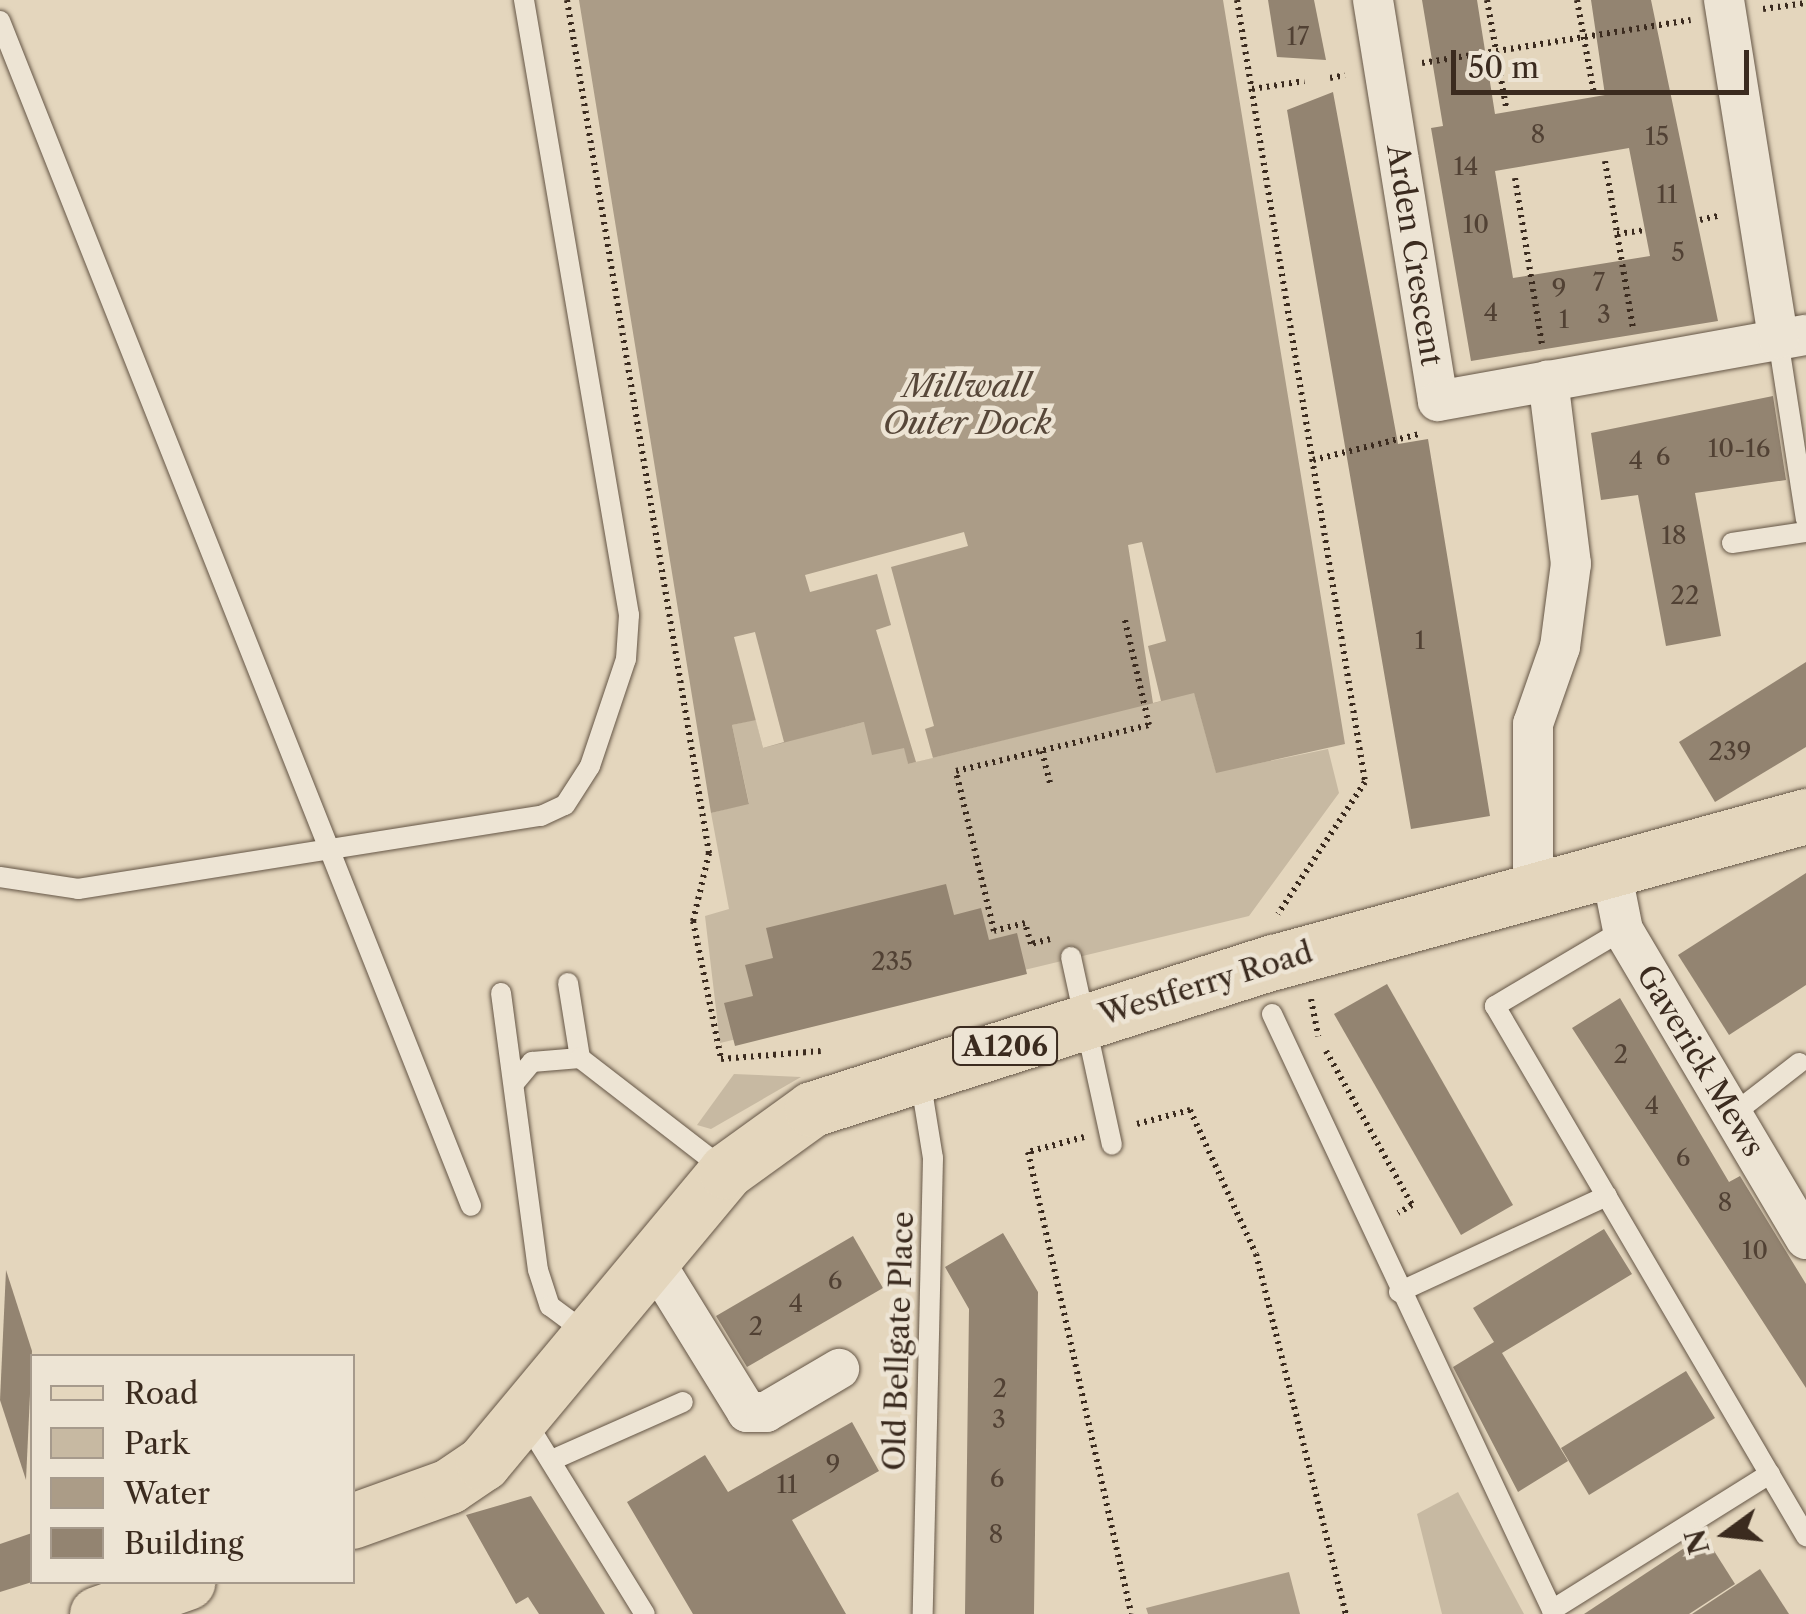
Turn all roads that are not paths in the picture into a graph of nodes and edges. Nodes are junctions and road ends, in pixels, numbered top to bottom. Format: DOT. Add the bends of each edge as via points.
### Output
graph roads {
  1 [pos="524,0"];
  2 [pos="1373,0"];
  3 [pos="1725,7"];
  4 [pos="0,21"];
  5 [pos="1792,337"];
  6 [pos="1548,380"];
  7 [pos="1806,519"];
  8 [pos="1806,532"];
  9 [pos="1732,543"];
  10 [pos="1806,816"];
  11 [pos="329,846"];
  12 [pos="1612,875"];
  13 [pos="0,877"];
  14 [pos="1533,893"];
  15 [pos="1622,930"];
  16 [pos="1070,956"];
  17 [pos="1282,976"];
  18 [pos="568,983"];
  19 [pos="502,993"];
  20 [pos="1085,1022"];
  21 [pos="580,1058"];
  22 [pos="1799,1063"];
  23 [pos="918,1072"];
  24 [pos="516,1081"];
  25 [pos="1732,1115"];
  26 [pos="1112,1145"];
  27 [pos="726,1171"];
  28 [pos="1606,1196"];
  29 [pos="470,1206"];
  30 [pos="1806,1239"];
  31 [pos="652,1258"];
  32 [pos="1399,1292"];
  33 [pos="590,1337"];
  34 [pos="838,1369"];
  35 [pos="683,1402"];
  36 [pos="538,1439"];
  37 [pos="1770,1474"];
  38 [pos="355,1521"];
  39 [pos="1806,1536"];
  40 [pos="181,1584"];
  41 [pos="1553,1612"];
  42 [pos="97,1614"];
  43 [pos="645,1614"];
  44 [pos="923,1614"];
  1 -- 11 [label="lane" via="620,534 626,660 590,766 564,806"];
  2 -- 6 [label="street, Arden Crescent" via="1438,400"];
  3 -- 5 [label="street"];
  4 -- 11 [label="lane"];
  5 -- 6 [label="street, Arden Crescent"];
  5 -- 7 [label="lane"];
  6 -- 14 [label="street" via="1571,564 1560,647 1532,724"];
  8 -- 9 [label="lane"];
  10 -- 12 [label="main road, Westferry Road / A1206"];
  11 -- 13 [label="lane" via="78,889"];
  11 -- 29 [label="lane"];
  12 -- 14 [label="main road, Westferry Road / A1206"];
  12 -- 15 [label="street, Gaverick Mews"];
  14 -- 17 [label="main road, Westferry Road / A1206"];
  15 -- 25 [label="street, Gaverick Mews"];
  15 -- 28 [label="lane" via="1495,1006"];
  16 -- 20 [label="lane"];
  17 -- 20 [label="main road, Westferry Road / A1206"];
  17 -- 32 [label="lane" via="1368,1230"];
  18 -- 21 [label="lane"];
  19 -- 24 [label="lane"];
  20 -- 23 [label="main road, Westferry Road / A1206"];
  20 -- 26 [label="lane"];
  21 -- 24 [label="lane" via="532,1062"];
  21 -- 27 [label="lane"];
  22 -- 25 [label="lane"];
  23 -- 27 [label="main road, Westferry Road / A1206" via="812,1109"];
  23 -- 44 [label="lane, Old Bellgate Place" via="934,1158"];
  24 -- 33 [label="lane" via="538,1270 550,1306"];
  25 -- 30 [label="street, Gaverick Mews"];
  27 -- 31 [label="main road, Westferry Road / A1206"];
  28 -- 32 [label="lane"];
  28 -- 37 [label="lane"];
  31 -- 33 [label="main road, Westferry Road / A1206"];
  31 -- 34 [label="street" via="748,1412 766,1412"];
  32 -- 41 [label="lane"];
  33 -- 36 [label="main road, Westferry Road / A1206"];
  35 -- 36 [label="lane"];
  36 -- 38 [label="main road, Westferry Road / A1206" via="450,1486"];
  36 -- 43 [label="lane"];
  37 -- 39 [label="lane"];
  37 -- 41 [label="lane"];
  40 -- 42 [label="main road"];
}
